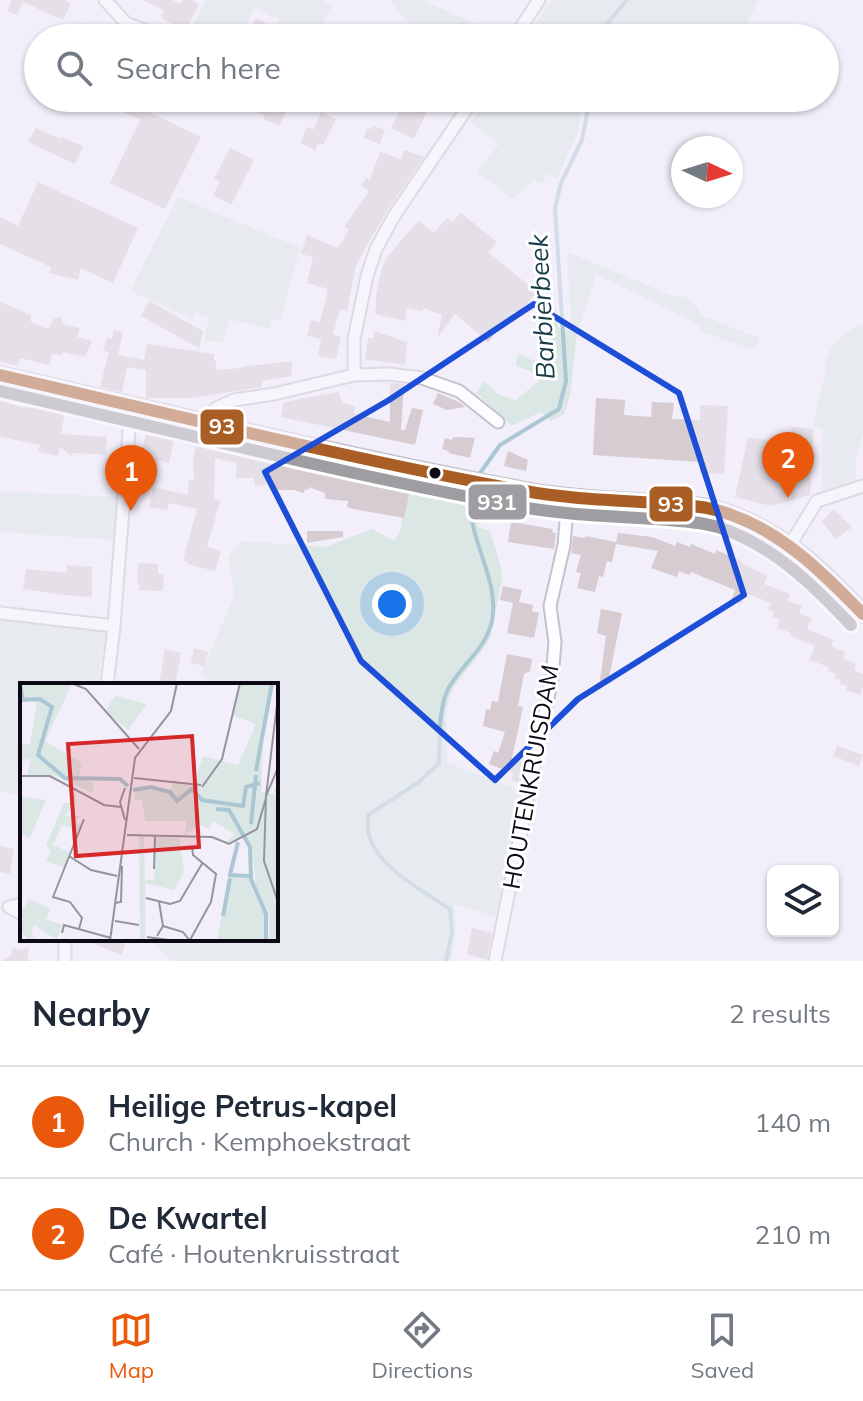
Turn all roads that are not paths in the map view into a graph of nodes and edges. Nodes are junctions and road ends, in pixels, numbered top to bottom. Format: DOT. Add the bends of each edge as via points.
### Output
graph roads {
  1 [pos="105,0"];
  2 [pos="539,0"];
  3 [pos="129,24"];
  4 [pos="523,24"];
  5 [pos="465,112"];
  6 [pos="0,375"];
  7 [pos="354,375"];
  8 [pos="131,405"];
  9 [pos="207,422"];
  10 [pos="498,422"];
  11 [pos="863,486"];
  12 [pos="568,497"];
  13 [pos="790,545"];
  14 [pos="0,613"];
  15 [pos="863,614"];
  16 [pos="114,626"];
  17 [pos="107,683"];
  18 [pos="495,961"];
  1 -- 3 [label="street"];
  2 -- 4 [label="street"];
  5 -- 7 [label="street" via="376,249 354,339"];
  6 -- 8 [label="main road"];
  7 -- 9 [label="street" via="234,400 216,408"];
  7 -- 10 [label="street" via="422,378 459,391"];
  8 -- 9 [label="main road"];
  8 -- 16 [label="street"];
  9 -- 12 [label="main road" via="461,480"];
  11 -- 13 [label="street" via="817,501"];
  12 -- 13 [label="main road" via="721,511 765,528"];
  12 -- 18 [label="street, HOUTENKRUISDAM" via="550,606 552,678"];
  13 -- 15 [label="main road"];
  14 -- 16 [label="street"];
  16 -- 17 [label="street"];
}
